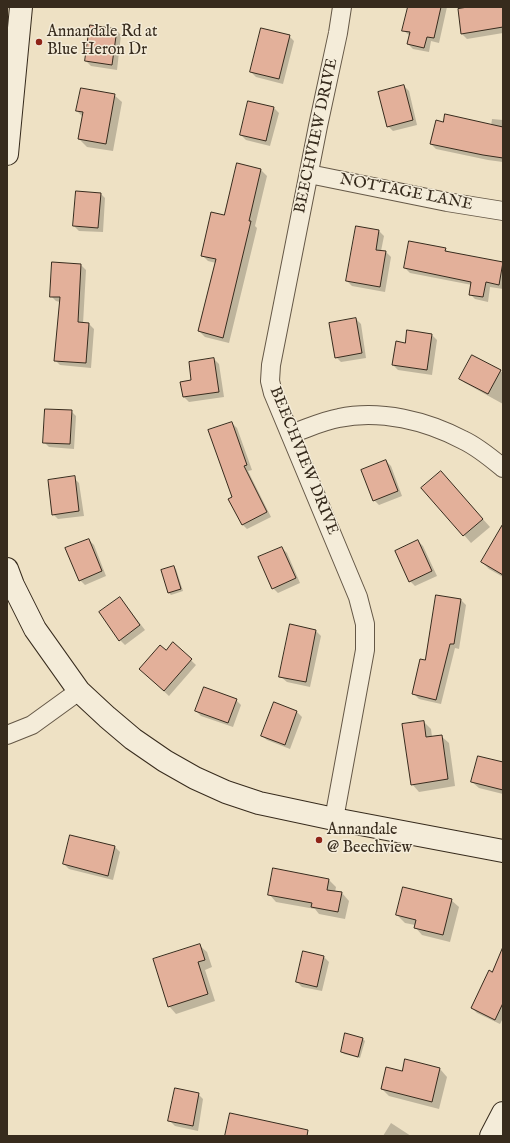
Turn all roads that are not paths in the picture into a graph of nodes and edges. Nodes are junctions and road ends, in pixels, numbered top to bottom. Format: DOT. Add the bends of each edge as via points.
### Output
graph roads {
  1 [pos="21,7"];
  2 [pos="342,7"];
  3 [pos="7,154"];
  4 [pos="309,174"];
  5 [pos="503,211"];
  6 [pos="290,434"];
  7 [pos="503,468"];
  8 [pos="7,568"];
  9 [pos="79,691"];
  10 [pos="7,735"];
  11 [pos="334,819"];
  12 [pos="503,851"];
  13 [pos="503,1113"];
  14 [pos="491,1136"];
  1 -- 3 [label="main road"];
  2 -- 4 [label="street, BEECHVIEW DRIVE"];
  4 -- 5 [label="street, NOTTAGE LANE"];
  4 -- 6 [label="street, BEECHVIEW DRIVE" via="270,365 273,393"];
  6 -- 7 [label="street" via="340,417 364,415 409,420 464,440"];
  6 -- 11 [label="street, BEECHVIEW DRIVE" via="358,597 365,624 364,650"];
  8 -- 9 [label="main road" via="35,629"];
  9 -- 10 [label="street" via="32,725"];
  9 -- 11 [label="main road" via="107,717 165,762 195,778 259,803"];
  11 -- 12 [label="main road"];
  13 -- 14 [label="main road"];
}
